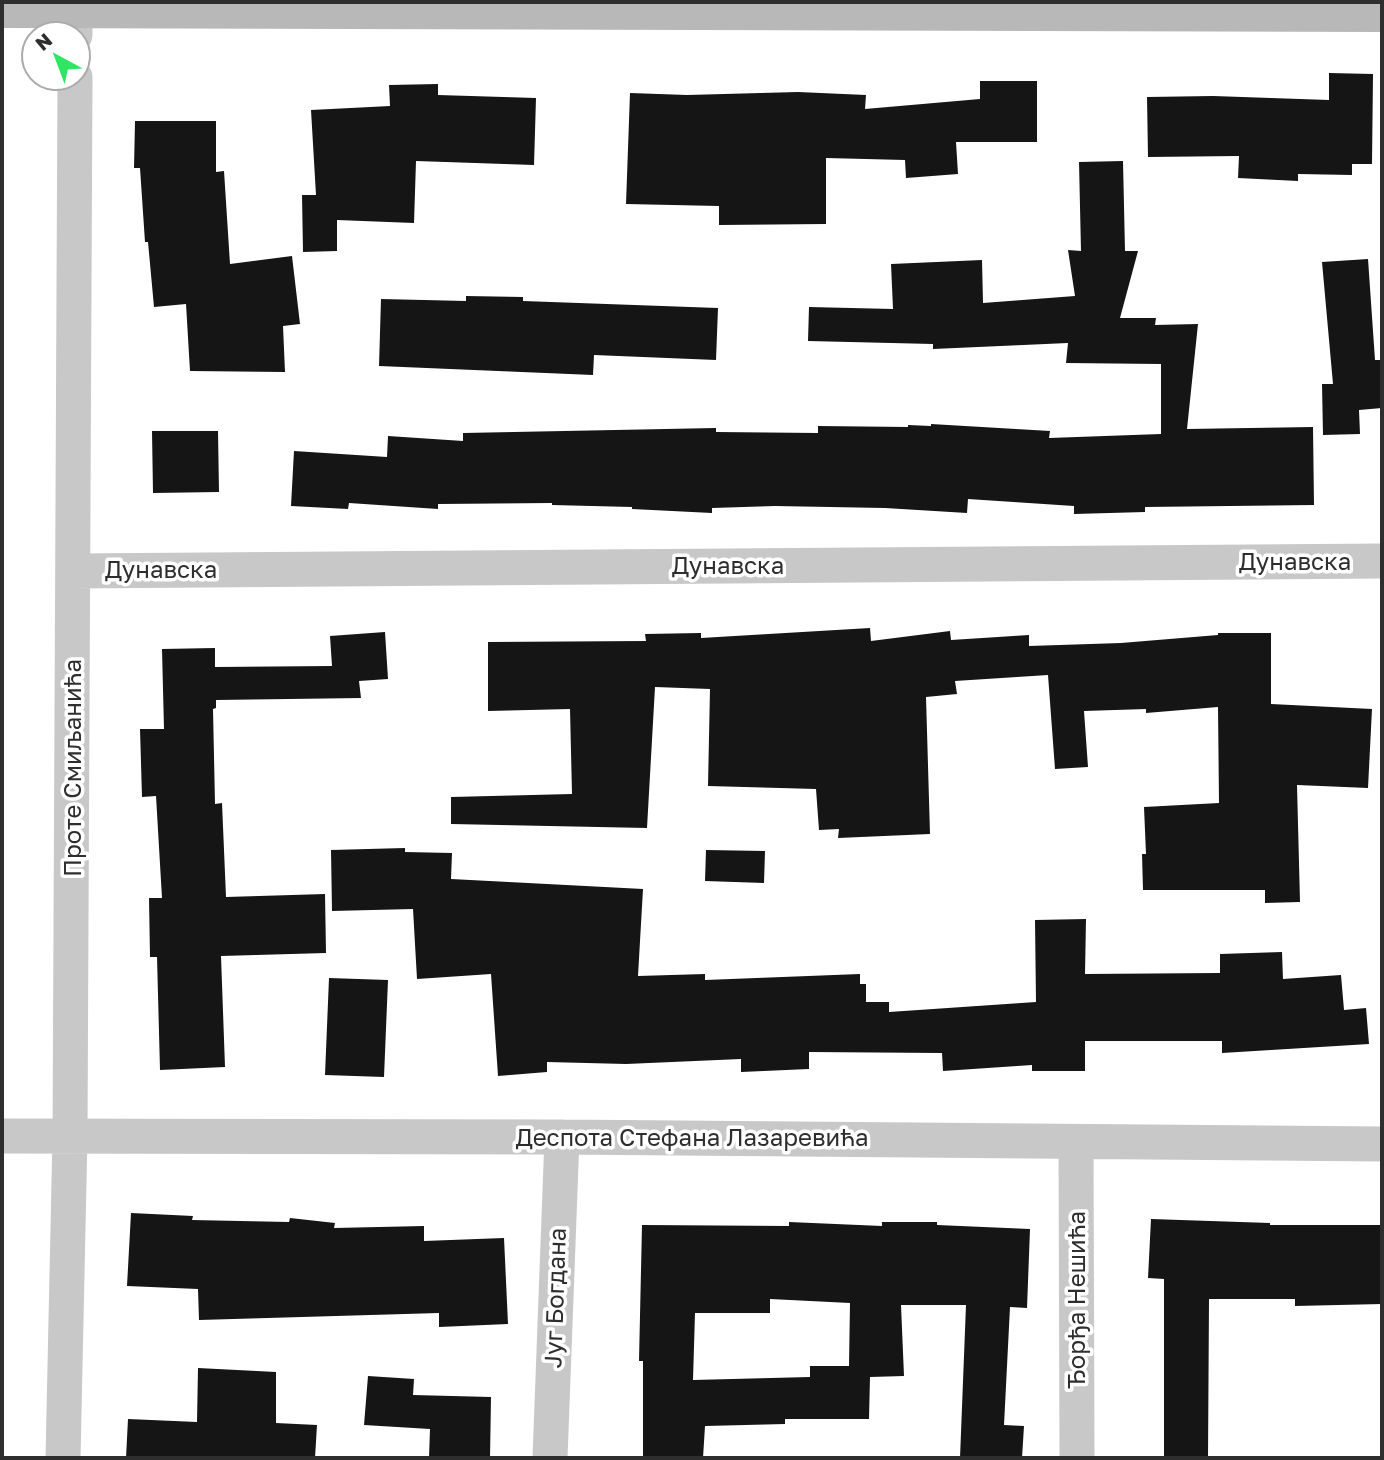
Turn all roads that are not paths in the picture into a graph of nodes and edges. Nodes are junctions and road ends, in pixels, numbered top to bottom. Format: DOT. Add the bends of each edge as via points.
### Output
graph roads {
  1 [pos="2,9"];
  2 [pos="1382,13"];
  3 [pos="75,16"];
  4 [pos="75,91"];
  5 [pos="1382,561"];
  6 [pos="74,571"];
  7 [pos="2,1136"];
  8 [pos="70,1136"];
  9 [pos="562,1137"];
  10 [pos="1076,1142"];
  11 [pos="1382,1144"];
  12 [pos="63,1458"];
  13 [pos="550,1458"];
  14 [pos="1077,1458"];
  1 -- 3 [label="street"];
  2 -- 3 [label="street"];
  4 -- 6 [label="street, Проте Смиљанића"];
  5 -- 6 [label="street, Дунавска"];
  6 -- 8 [label="street, Проте Смиљанића"];
  7 -- 8 [label="street, Деспота Стефана Лазаревића"];
  8 -- 9 [label="street, Деспота Стефана Лазаревића"];
  8 -- 12 [label="street, Проте Смиљанића"];
  9 -- 10 [label="street, Деспота Стефана Лазаревића"];
  9 -- 13 [label="street, Југ Богдана"];
  10 -- 11 [label="street, Деспота Стефана Лазаревића"];
  10 -- 14 [label="street, Ђорђа Нешића"];
}
